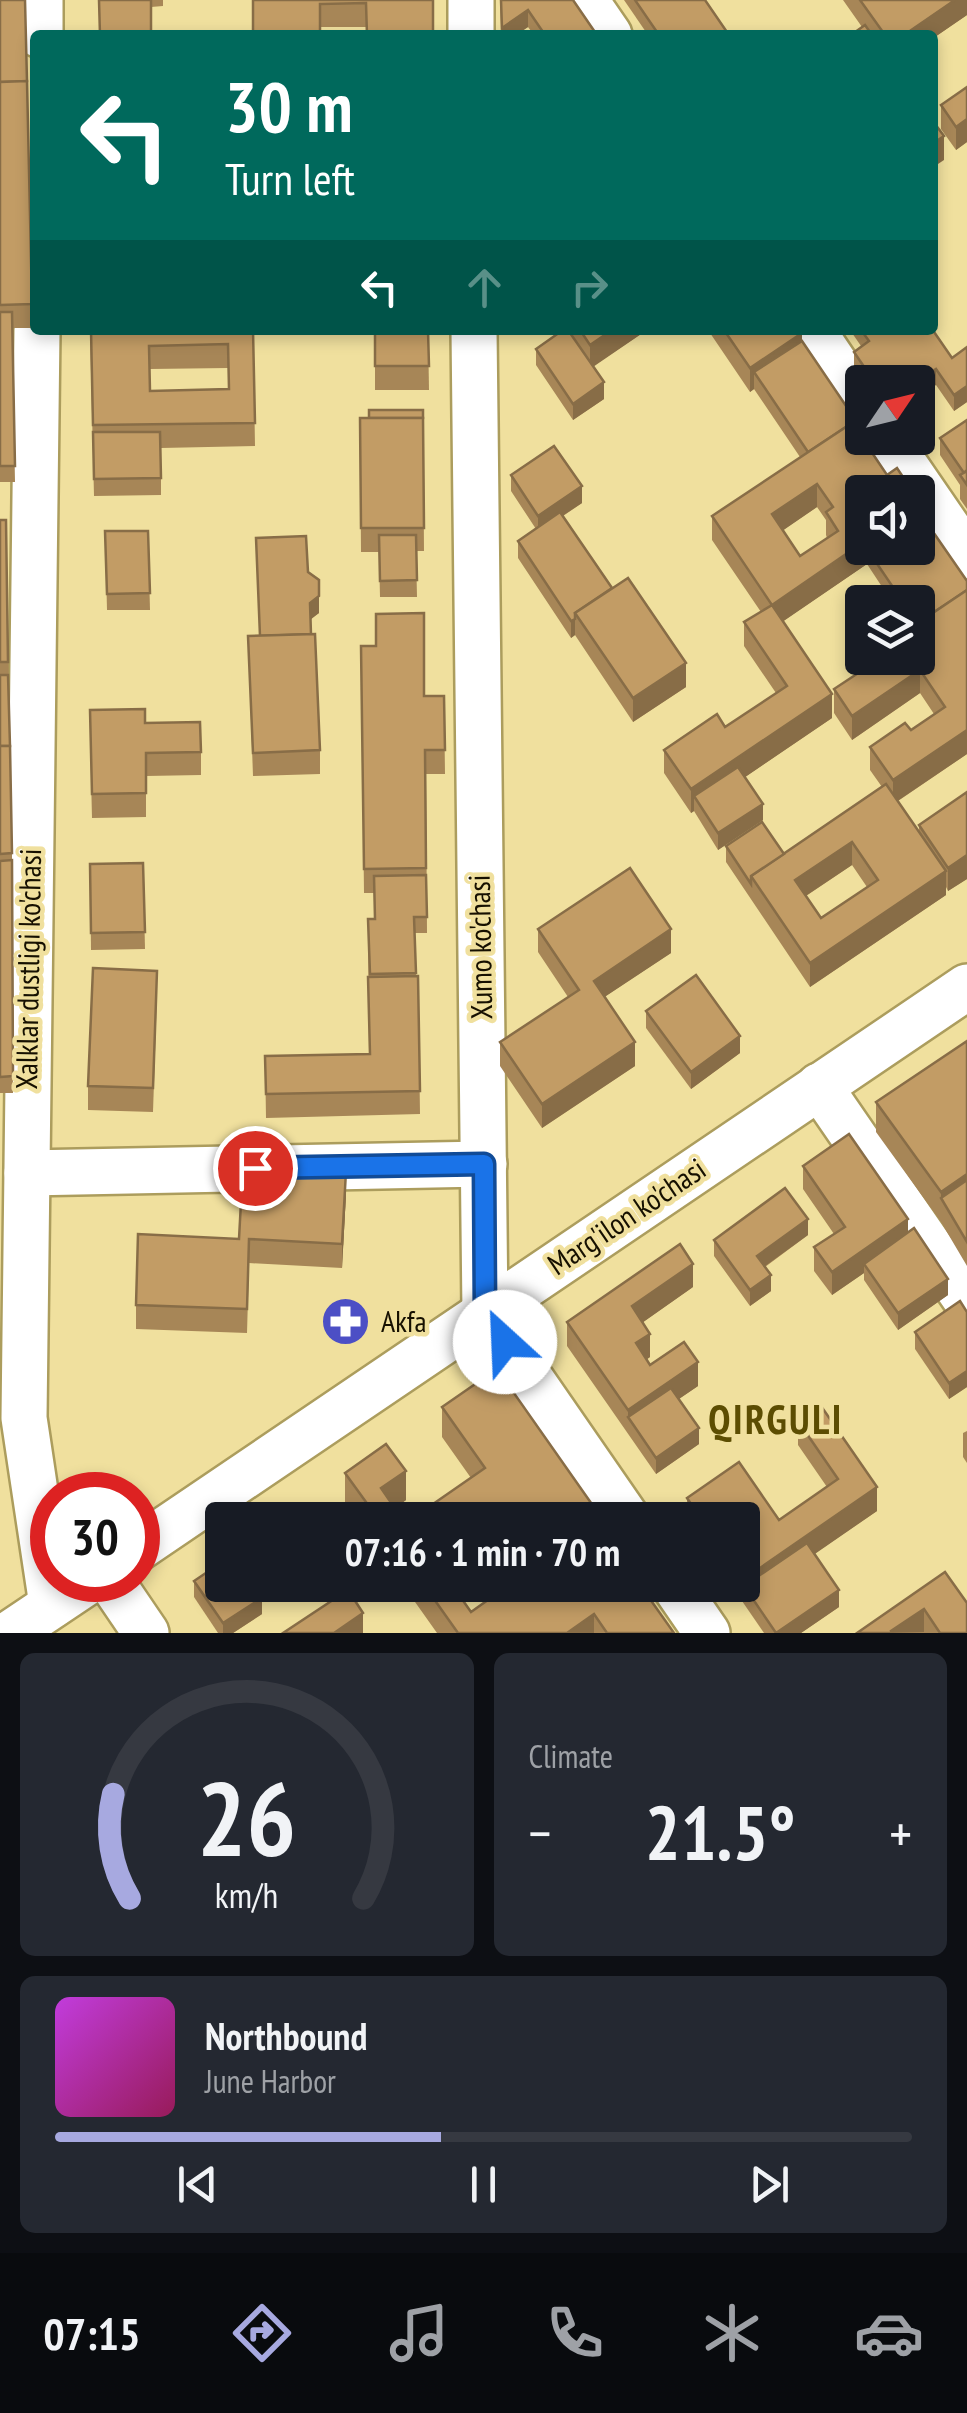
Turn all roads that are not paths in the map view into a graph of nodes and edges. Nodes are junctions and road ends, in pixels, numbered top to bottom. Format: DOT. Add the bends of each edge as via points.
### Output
graph roads {
  1 [pos="40,0"];
  2 [pos="471,0"];
  3 [pos="585,0"];
  4 [pos="40,30"];
  5 [pos="471,30"];
  6 [pos="606,30"];
  7 [pos="36,335"];
  8 [pos="474,335"];
  9 [pos="815,335"];
  10 [pos="845,379"];
  11 [pos="898,455"];
  12 [pos="967,556"];
  13 [pos="967,986"];
  14 [pos="820,1086"];
  15 [pos="484,1164"];
  16 [pos="27,1173"];
  17 [pos="967,1302"];
  18 [pos="485,1313"];
  19 [pos="616,1502"];
  20 [pos="160,1533"];
  21 [pos="58,1602"];
  22 [pos="125,1602"];
  23 [pos="686,1602"];
  24 [pos="52,1606"];
  25 [pos="11,1633"];
  26 [pos="146,1633"];
  27 [pos="707,1633"];
  1 -- 4 [label="street"];
  2 -- 5 [label="street"];
  3 -- 6 [label="street"];
  7 -- 16 [label="street, Xalklar dustligi ko'chasi"];
  8 -- 15 [label="street, Xumo ko'chasi"];
  9 -- 10 [label="street"];
  11 -- 12 [label="street"];
  13 -- 14 [label="street, Marg'ilon ko'chasi"];
  14 -- 17 [label="street"];
  14 -- 18 [label="street, Marg'ilon ko'chasi"];
  15 -- 16 [label="street"];
  15 -- 18 [label="street, Xumo ko'chasi"];
  16 -- 24 [label="street, Xalklar dustligi ko'chasi" via="24,1418"];
  18 -- 19 [label="street"];
  18 -- 20 [label="street, Marg'ilon ko'chasi"];
  21 -- 24 [label="street"];
  22 -- 26 [label="street"];
  23 -- 27 [label="street"];
  24 -- 25 [label="street"];
}
